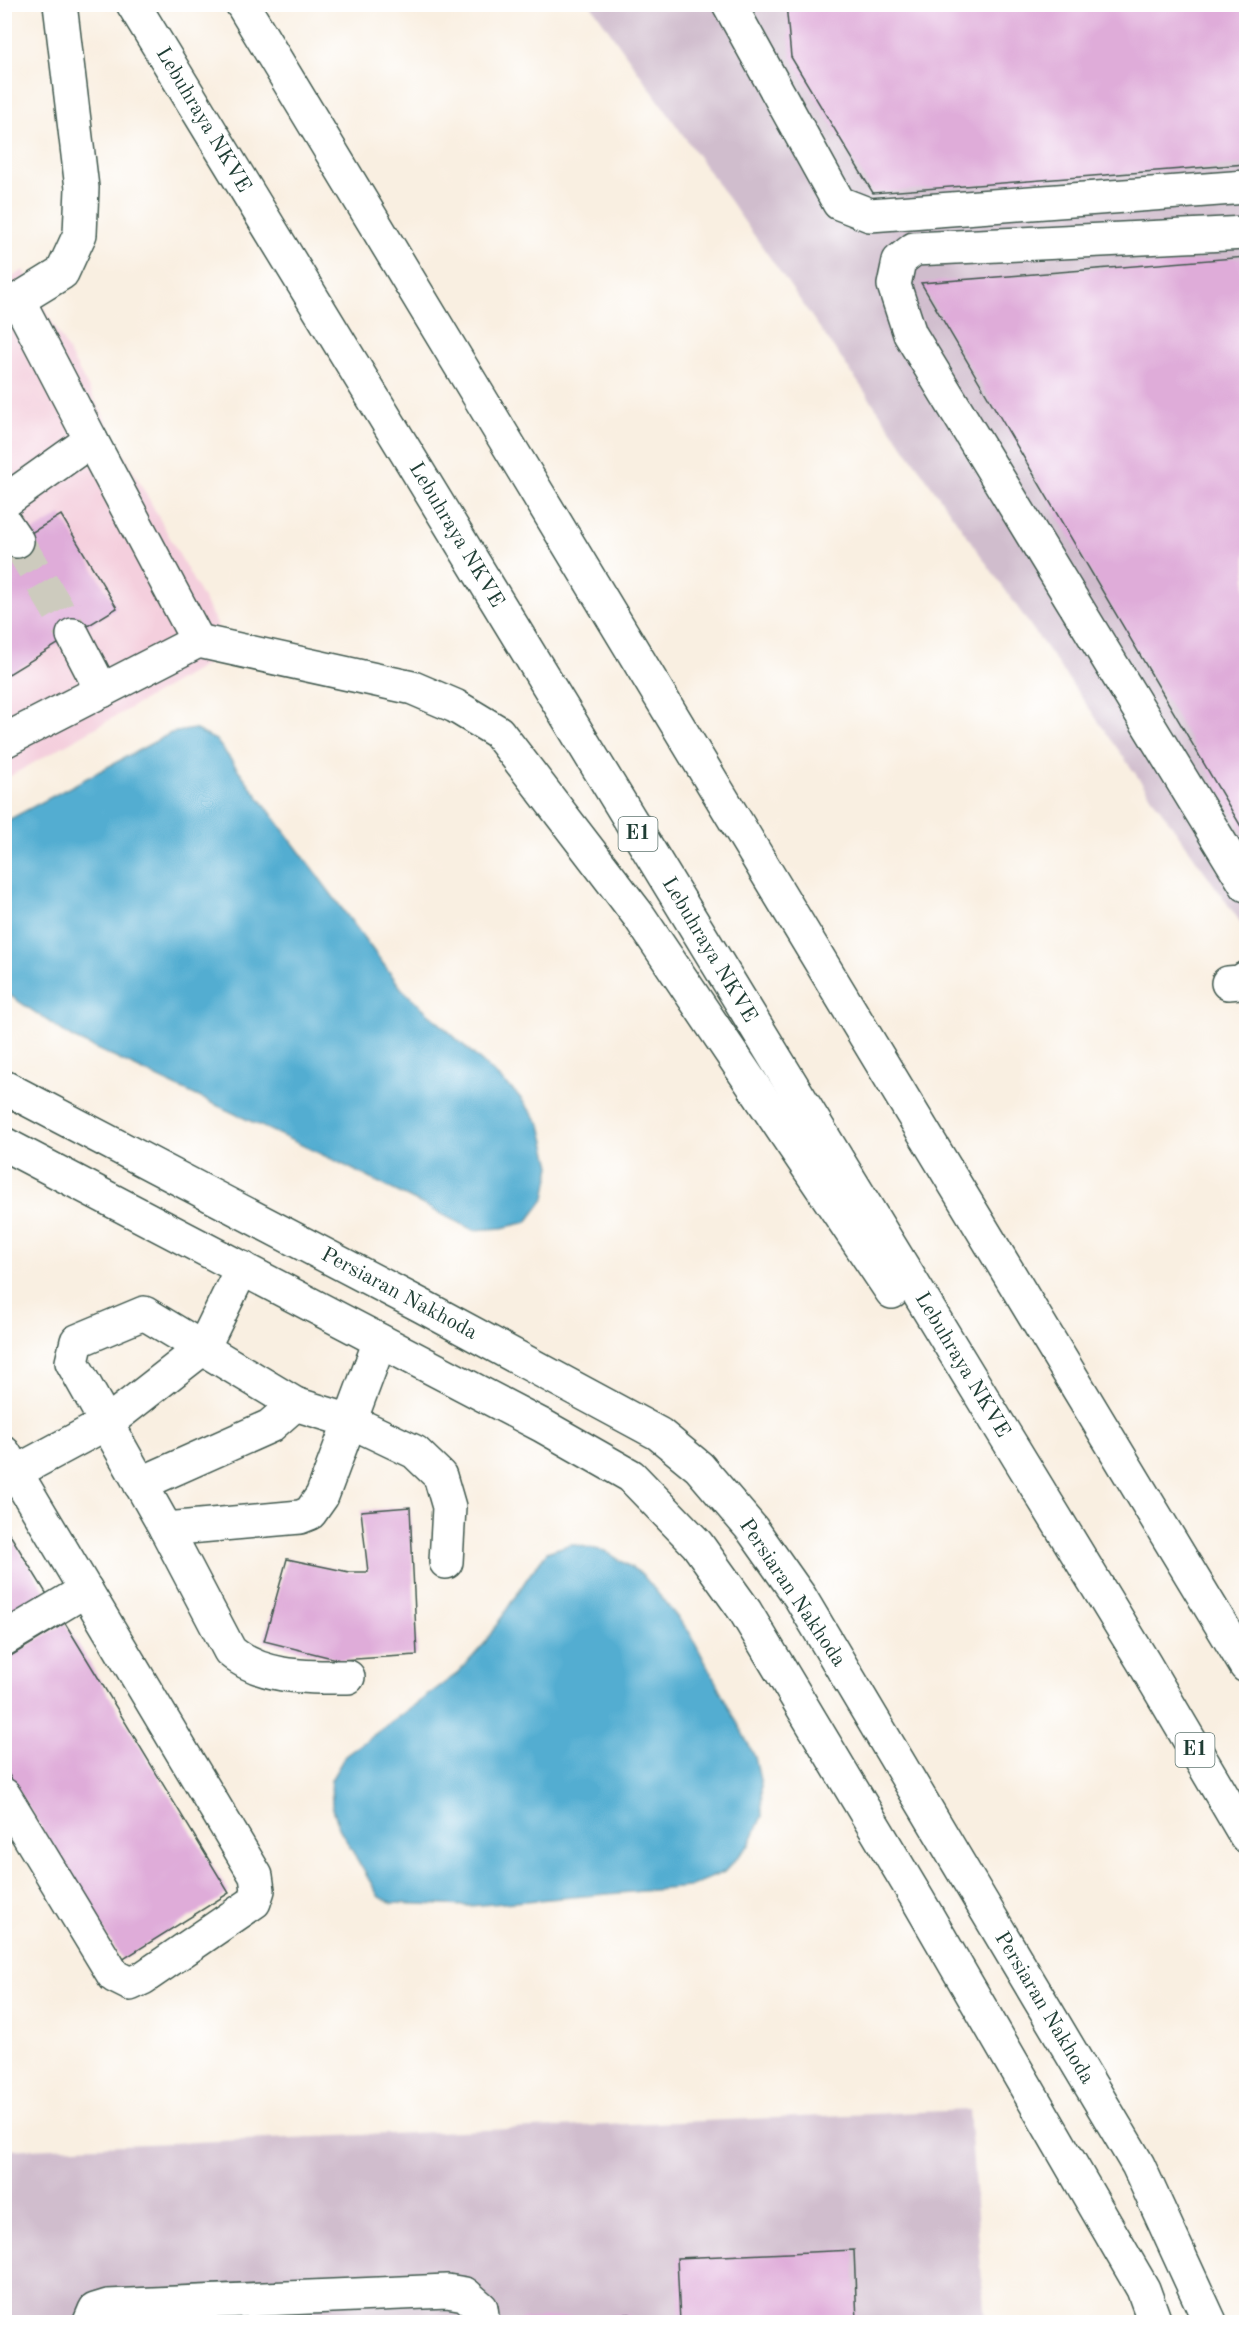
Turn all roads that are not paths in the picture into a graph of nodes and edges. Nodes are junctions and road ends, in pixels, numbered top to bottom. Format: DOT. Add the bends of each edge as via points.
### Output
graph roads {
  1 [pos="60,4"];
  2 [pos="133,4"];
  3 [pos="242,4"];
  4 [pos="729,4"];
  5 [pos="1246,187"];
  6 [pos="1246,233"];
  7 [pos="11,304"];
  8 [pos="91,440"];
  9 [pos="4,502"];
  10 [pos="73,635"];
  11 [pos="198,641"];
  12 [pos="102,691"];
  13 [pos="4,741"];
  14 [pos="1246,885"];
  15 [pos="4,1087"];
  16 [pos="4,1144"];
  17 [pos="242,1268"];
  18 [pos="380,1341"];
  19 [pos="203,1348"];
  20 [pos="295,1404"];
  21 [pos="350,1421"];
  22 [pos="107,1423"];
  23 [pos="10,1463"];
  24 [pos="140,1484"];
  25 [pos="166,1529"];
  26 [pos="446,1562"];
  27 [pos="86,1590"];
  28 [pos="4,1639"];
  29 [pos="1144,1663"];
  30 [pos="1246,1666"];
  31 [pos="348,1677"];
  32 [pos="4,1795"];
  33 [pos="1246,1836"];
  34 [pos="90,2322"];
  35 [pos="483,2322"];
  36 [pos="1155,2322"];
  37 [pos="1210,2322"];
  1 -- 7 [label="main road" via="82,188 80,234 62,273"];
  2 -- 29 [label="main road, Lebuhraya NKVE / E1"];
  3 -- 30 [label="main road"];
  4 -- 5 [label="main road" via="838,203 870,215"];
  6 -- 14 [label="main road" via="914,249 899,261 894,285 910,334"];
  7 -- 8 [label="main road"];
  8 -- 9 [label="main road"];
  8 -- 11 [label="main road"];
  10 -- 12 [label="main road"];
  11 -- 12 [label="main road"];
  11 -- 29 [label="main road" via="413,688 455,706 498,732 639,916"];
  12 -- 13 [label="main road"];
  15 -- 37 [label="main road, Persiaran Nakhoda" via="659,1434 699,1467 752,1528 800,1597 1138,2165"];
  16 -- 17 [label="main road"];
  17 -- 18 [label="main road"];
  17 -- 19 [label="main road"];
  18 -- 21 [label="main road"];
  18 -- 36 [label="main road" via="630,1476 697,1544 745,1611 918,1900 1143,2289"];
  19 -- 20 [label="main road"];
  19 -- 22 [label="main road"];
  19 -- 22 [label="main road" via="144,1313 77,1341 72,1362"];
  20 -- 21 [label="main road"];
  20 -- 24 [label="main road" via="270,1426"];
  21 -- 25 [label="main road" via="322,1496 310,1513"];
  21 -- 26 [label="main road" via="415,1452 440,1476 449,1507"];
  22 -- 23 [label="main road"];
  22 -- 24 [label="main road"];
  23 -- 27 [label="main road"];
  24 -- 25 [label="main road"];
  25 -- 31 [label="main road" via="230,1652 242,1662 296,1677"];
  27 -- 28 [label="main road"];
  27 -- 32 [label="main road" via="256,1876 258,1890 254,1902 130,1984 114,1976"];
  29 -- 33 [label="main road, Lebuhraya NKVE / E1"];
  34 -- 35 [label="main road" via="95,2310 108,2307 447,2291 465,2294 481,2308"];
}
